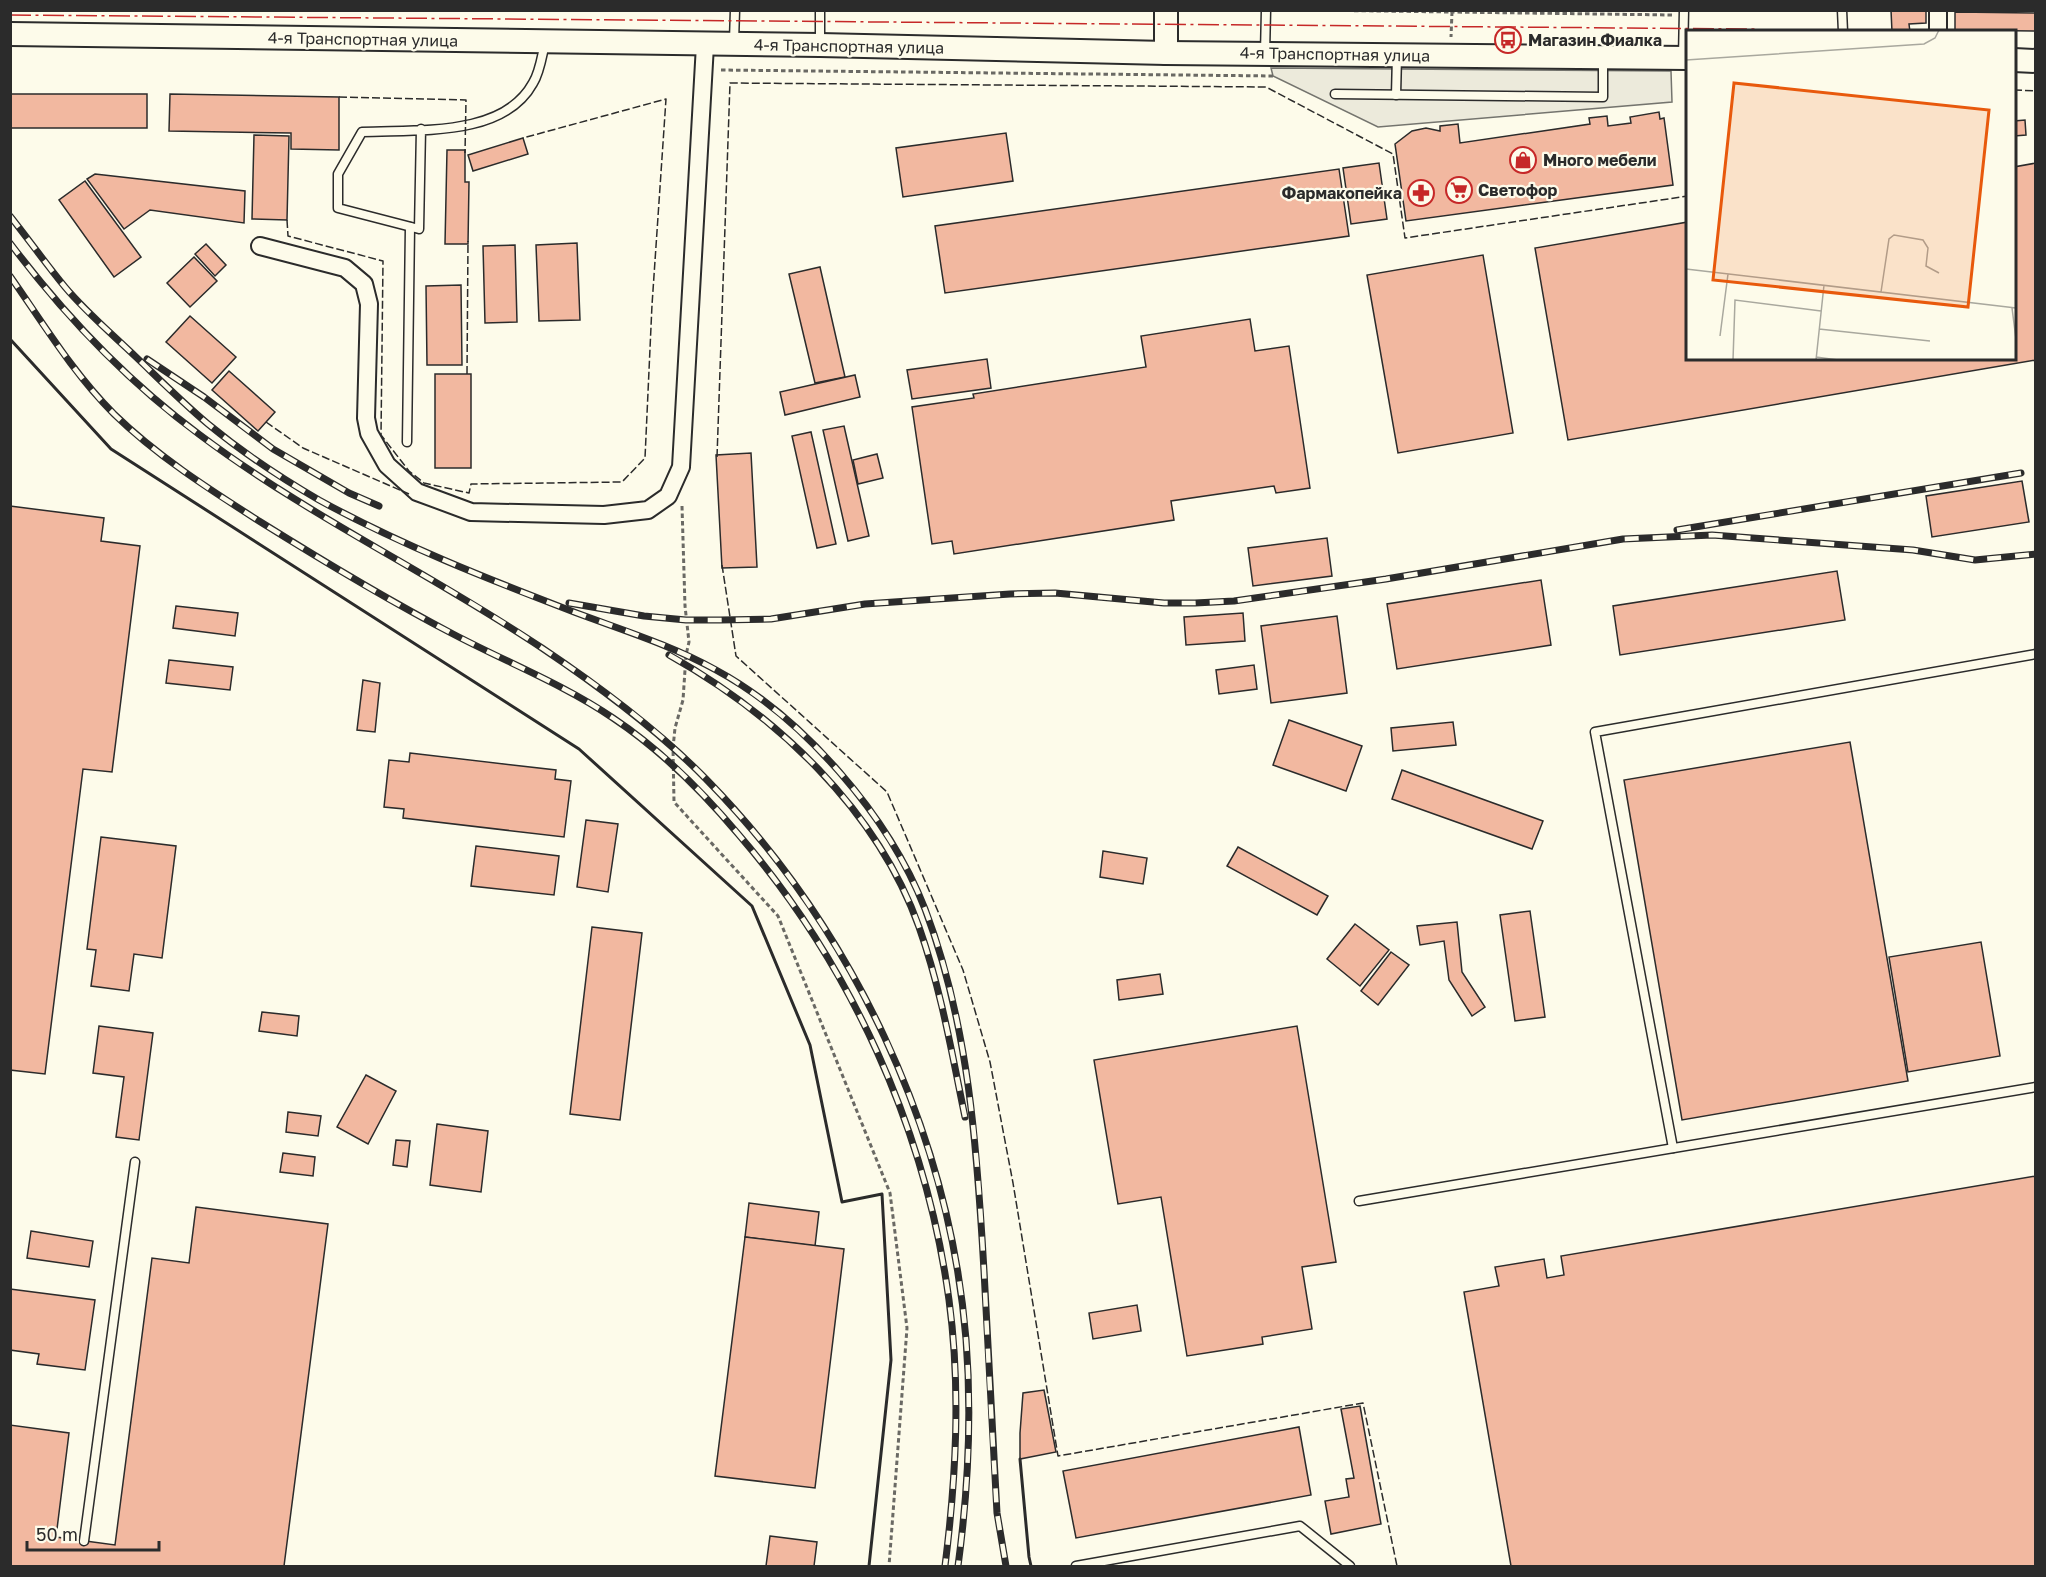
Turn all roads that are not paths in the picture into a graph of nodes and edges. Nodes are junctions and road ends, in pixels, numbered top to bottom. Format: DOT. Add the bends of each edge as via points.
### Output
graph roads {
  1 [pos="735,10"];
  2 [pos="820,10"];
  3 [pos="1166,10"];
  4 [pos="1266,10"];
  5 [pos="1842,10"];
  6 [pos="1938,10"];
  7 [pos="1684,13"];
  8 [pos="1843,30"];
  9 [pos="1938,30"];
  10 [pos="10,34"];
  11 [pos="545,42"];
  12 [pos="705,45"];
  13 [pos="734,45"];
  14 [pos="819,45"];
  15 [pos="1166,53"];
  16 [pos="1265,54"];
  17 [pos="1396,55"];
  18 [pos="1604,57"];
  19 [pos="1685,58"];
  20 [pos="2016,60"];
  21 [pos="2036,61"];
  22 [pos="1335,94"];
  23 [pos="1396,94"];
  24 [pos="421,129"];
  25 [pos="410,227"];
  26 [pos="260,246"];
  27 [pos="407,442"];
  28 [pos="2036,654"];
  29 [pos="2036,1088"];
  30 [pos="1673,1148"];
  31 [pos="135,1162"];
  32 [pos="1359,1201"];
  33 [pos="84,1541"];
  34 [pos="1076,1566"];
  35 [pos="1350,1566"];
  1 -- 13 [label="lane"];
  2 -- 14 [label="lane"];
  3 -- 15 [label="main road"];
  4 -- 16 [label="lane"];
  5 -- 8 [label="lane"];
  6 -- 9 [label="street"];
  7 -- 19 [label="lane"];
  10 -- 11 [label="main road, 4-я Транспортная улица"];
  11 -- 12 [label="main road, 4-я Транспортная улица"];
  11 -- 24 [label="lane" via="534,83 515,106 488,121 466,127"];
  12 -- 13 [label="main road, 4-я Транспортная улица"];
  12 -- 26 [label="street" via="681,467 668,496 648,510 604,515 471,513 417,492 387,465 369,433 369,304 364,284 345,268"];
  13 -- 14 [label="main road, 4-я Транспортная улица"];
  14 -- 15 [label="main road, 4-я Транспортная улица"];
  15 -- 16 [label="main road, 4-я Транспортная улица"];
  16 -- 17 [label="main road, 4-я Транспортная улица"];
  17 -- 18 [label="main road, 4-я Транспортная улица"];
  17 -- 23 [label="lane"];
  18 -- 19 [label="main road, 4-я Транспортная улица"];
  18 -- 23 [label="lane" via="1603,97"];
  20 -- 21 [label="main road"];
  22 -- 23 [label="lane"];
  24 -- 25 [label="lane" via="419,229"];
  24 -- 25 [label="lane" via="362,132 338,174 338,208"];
  25 -- 27 [label="lane"];
  28 -- 30 [label="lane" via="1595,732"];
  29 -- 30 [label="lane"];
  30 -- 32 [label="lane"];
  31 -- 33 [label="lane"];
  34 -- 35 [label="lane" via="1300,1527"];
}
